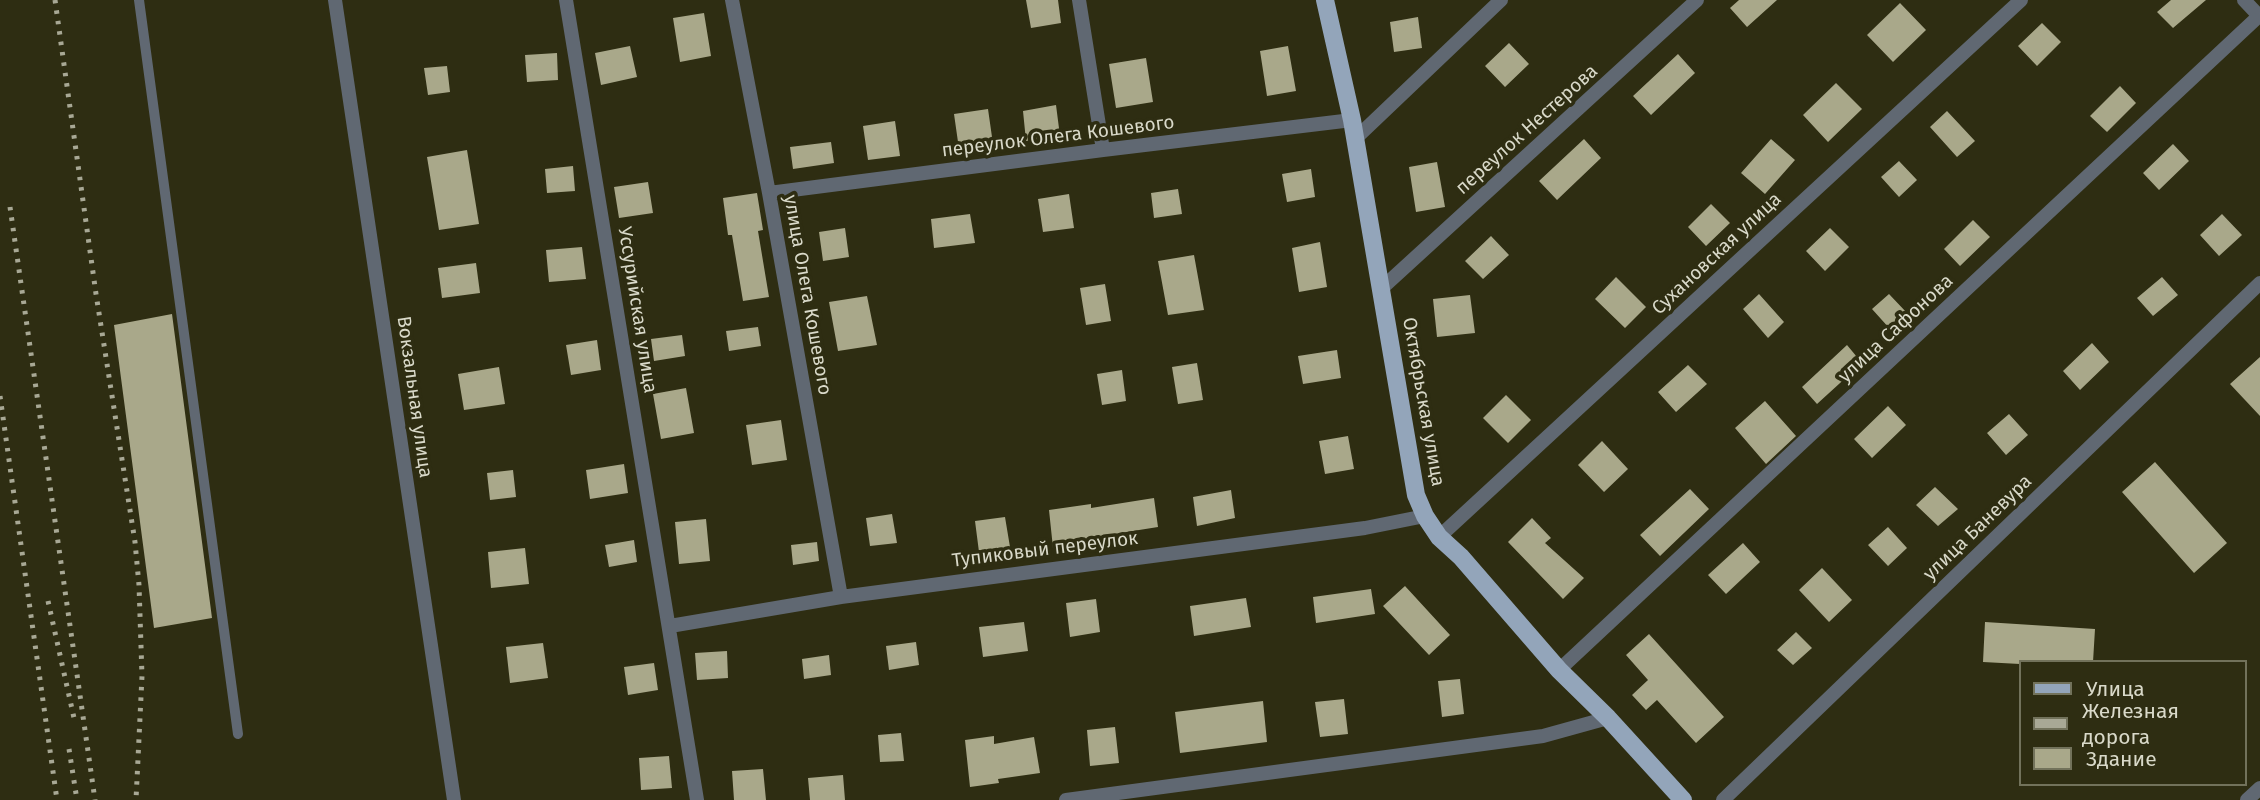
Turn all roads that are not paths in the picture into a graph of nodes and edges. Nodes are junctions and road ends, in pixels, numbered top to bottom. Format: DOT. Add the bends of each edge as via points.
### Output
graph roads {
  1 [pos="139,0"];
  2 [pos="335,0"];
  3 [pos="566,0"];
  4 [pos="732,0"];
  5 [pos="1079,0"];
  6 [pos="1325,0"];
  7 [pos="1501,0"];
  8 [pos="1697,0"];
  9 [pos="2021,0"];
  10 [pos="2244,0"];
  11 [pos="2260,16"];
  12 [pos="1352,120"];
  13 [pos="1355,139"];
  14 [pos="1103,150"];
  15 [pos="769,193"];
  16 [pos="2260,283"];
  17 [pos="1382,288"];
  18 [pos="1424,516"];
  19 [pos="1439,537"];
  20 [pos="841,597"];
  21 [pos="670,626"];
  22 [pos="1559,670"];
  23 [pos="1608,718"];
  24 [pos="238,734"];
  25 [pos="2260,788"];
  26 [pos="454,800"];
  27 [pos="696,800"];
  28 [pos="1066,800"];
  29 [pos="1683,800"];
  30 [pos="1723,800"];
  31 [pos="2247,800"];
  1 -- 24 [label="lane"];
  2 -- 26 [label="street, Вокзальная улица"];
  3 -- 21 [label="street, Уссурийская улица"];
  4 -- 15 [label="street, улица Олега Кошевого"];
  5 -- 14 [label="street"];
  6 -- 12 [label="main road, Октябрьская улица"];
  7 -- 13 [label="street"];
  8 -- 17 [label="street, переулок Нестерова"];
  9 -- 19 [label="street, Сухановская улица"];
  10 -- 11 [label="street"];
  11 -- 22 [label="street, улица Сафонова"];
  12 -- 13 [label="main road, Октябрьская улица"];
  12 -- 14 [label="street, переулок Олега Кошевого"];
  13 -- 17 [label="main road, Октябрьская улица"];
  14 -- 15 [label="street, переулок Олега Кошевого"];
  15 -- 20 [label="street, улица Олега Кошевого"];
  16 -- 30 [label="street, улица Баневура"];
  17 -- 18 [label="main road, Октябрьская улица" via="1416,495"];
  18 -- 19 [label="main road, Октябрьская улица"];
  18 -- 20 [label="street, Тупиковый переулок" via="1365,528"];
  19 -- 22 [label="main road, Октябрьская улица"];
  20 -- 21 [label="street, Тупиковый переулок"];
  21 -- 27 [label="street, Уссурийская улица"];
  22 -- 23 [label="main road, Октябрьская улица"];
  23 -- 28 [label="street" via="1543,736"];
  23 -- 29 [label="main road, Октябрьская улица"];
  25 -- 31 [label="street"];
}
